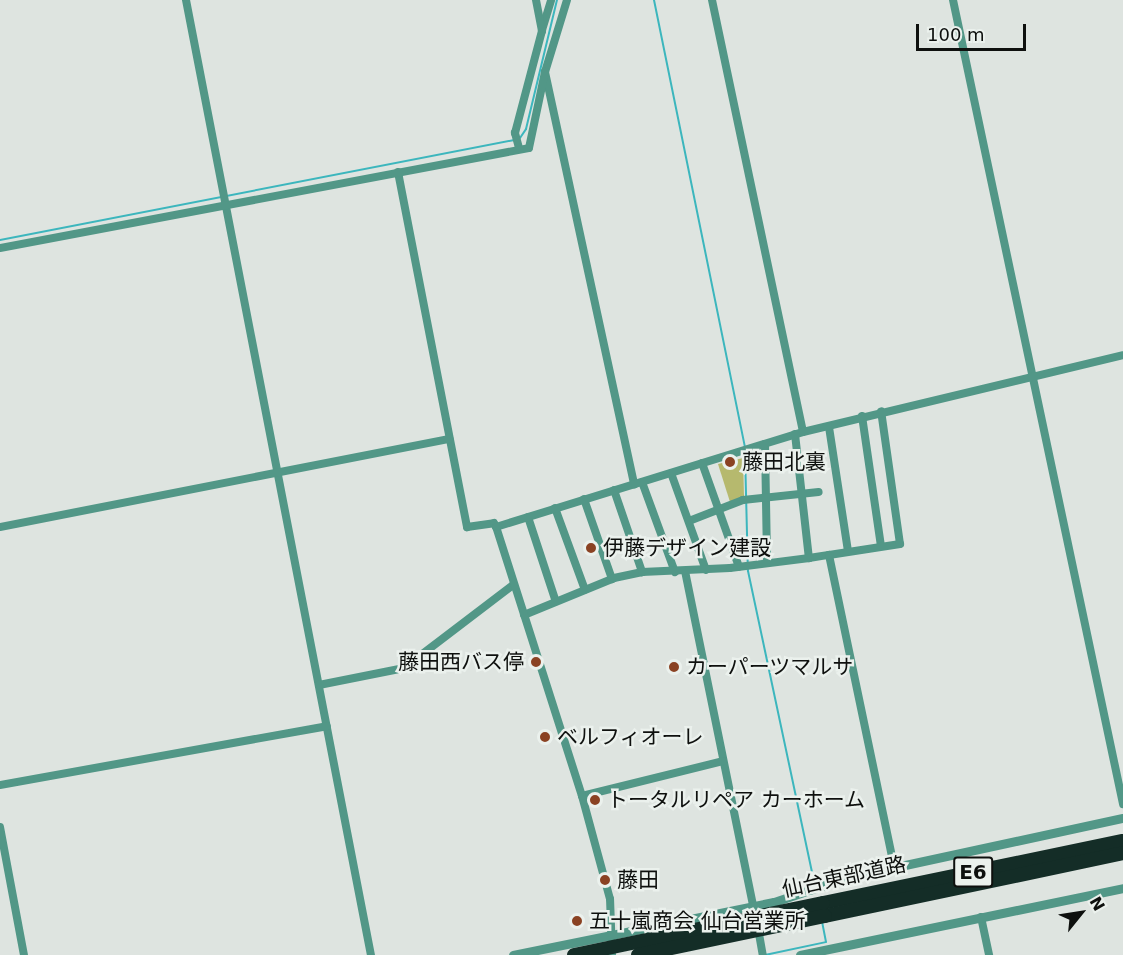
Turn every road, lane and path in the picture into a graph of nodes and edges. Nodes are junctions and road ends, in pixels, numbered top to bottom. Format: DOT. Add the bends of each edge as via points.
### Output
graph roads {
  1 [pos="186,0"];
  2 [pos="536,0"];
  3 [pos="551,0"];
  4 [pos="567,0"];
  5 [pos="712,0"];
  6 [pos="953,0"];
  7 [pos="542,32"];
  8 [pos="545,72"];
  9 [pos="519,146"];
  10 [pos="398,172"];
  11 [pos="225,199"];
  12 [pos="0,248"];
  13 [pos="1123,355"];
  14 [pos="1031,375"];
  15 [pos="881,411"];
  16 [pos="862,416"];
  17 [pos="829,427"];
  18 [pos="799,433"];
  19 [pos="449,439"];
  20 [pos="765,444"];
  21 [pos="702,463"];
  22 [pos="278,473"];
  23 [pos="671,473"];
  24 [pos="638,483"];
  25 [pos="614,490"];
  26 [pos="819,492"];
  27 [pos="802,494"];
  28 [pos="766,498"];
  29 [pos="584,499"];
  30 [pos="555,508"];
  31 [pos="717,510"];
  32 [pos="528,517"];
  33 [pos="689,521"];
  34 [pos="0,527"];
  35 [pos="496,527"];
  36 [pos="881,546"];
  37 [pos="848,551"];
  38 [pos="829,555"];
  39 [pos="809,558"];
  40 [pos="767,563"];
  41 [pos="745,566"];
  42 [pos="706,570"];
  43 [pos="685,571"];
  44 [pos="642,572"];
  45 [pos="675,572"];
  46 [pos="612,579"];
  47 [pos="513,585"];
  48 [pos="585,590"];
  49 [pos="556,602"];
  50 [pos="524,615"];
  51 [pos="319,685"];
  52 [pos="327,726"];
  53 [pos="723,761"];
  54 [pos="0,785"];
  55 [pos="582,796"];
  56 [pos="1123,804"];
  57 [pos="1123,818"];
  58 [pos="0,827"];
  59 [pos="1123,841"];
  60 [pos="1123,854"];
  61 [pos="894,867"];
  62 [pos="1123,888"];
  63 [pos="753,906"];
  64 [pos="824,909"];
  65 [pos="981,917"];
  66 [pos="614,936"];
  67 [pos="763,953"];
  68 [pos="24,955"];
  69 [pos="371,955"];
  70 [pos="513,955"];
  71 [pos="574,955"];
  72 [pos="612,955"];
  73 [pos="638,955"];
  74 [pos="800,955"];
  75 [pos="989,955"];
  1 -- 11 [label="street"];
  2 -- 7 [label="street"];
  3 -- 7 [label="street"];
  4 -- 8 [label="street"];
  5 -- 18 [label="street"];
  6 -- 14 [label="street"];
  7 -- 9 [label="street" via="515,135"];
  8 -- 9 [label="street" via="530,148"];
  8 -- 24 [label="street"];
  9 -- 10 [label="street"];
  10 -- 11 [label="street"];
  10 -- 19 [label="street"];
  11 -- 12 [label="street"];
  11 -- 22 [label="street"];
  13 -- 14 [label="street"];
  14 -- 15 [label="street"];
  14 -- 56 [label="street"];
  15 -- 16 [label="street"];
  15 -- 36 [label="street" via="900,544"];
  16 -- 17 [label="street"];
  16 -- 36 [label="street"];
  17 -- 18 [label="street"];
  17 -- 37 [label="street"];
  18 -- 20 [label="street"];
  18 -- 27 [label="street"];
  19 -- 22 [label="street"];
  19 -- 35 [label="street" via="467,527"];
  20 -- 21 [label="street"];
  20 -- 28 [label="street"];
  21 -- 23 [label="street"];
  21 -- 31 [label="street"];
  22 -- 34 [label="street"];
  22 -- 51 [label="street"];
  23 -- 24 [label="street"];
  23 -- 33 [label="street"];
  24 -- 25 [label="street"];
  24 -- 45 [label="street"];
  25 -- 29 [label="street"];
  25 -- 44 [label="street"];
  26 -- 27 [label="street"];
  27 -- 28 [label="street"];
  27 -- 39 [label="street"];
  28 -- 31 [label="street"];
  28 -- 40 [label="street"];
  29 -- 30 [label="street"];
  29 -- 46 [label="street"];
  30 -- 32 [label="street"];
  30 -- 48 [label="street"];
  31 -- 33 [label="street"];
  31 -- 41 [label="street"];
  32 -- 35 [label="street"];
  32 -- 49 [label="street"];
  33 -- 42 [label="street"];
  35 -- 47 [label="street"];
  36 -- 37 [label="street"];
  37 -- 38 [label="street"];
  38 -- 39 [label="street"];
  38 -- 61 [label="street"];
  39 -- 40 [label="street"];
  40 -- 41 [label="street"];
  41 -- 42 [label="street"];
  42 -- 43 [label="street"];
  43 -- 45 [label="street"];
  43 -- 53 [label="street"];
  44 -- 45 [label="street"];
  44 -- 46 [label="street"];
  46 -- 48 [label="street"];
  47 -- 50 [label="street"];
  47 -- 51 [label="street" via="404,668"];
  48 -- 49 [label="street"];
  49 -- 50 [label="street"];
  50 -- 55 [label="street"];
  51 -- 52 [label="street"];
  52 -- 54 [label="street"];
  52 -- 69 [label="street"];
  53 -- 55 [label="street"];
  53 -- 63 [label="street"];
  55 -- 66 [label="street" via="610,899"];
  57 -- 61 [label="street"];
  58 -- 68 [label="street"];
  59 -- 64 [label="highway, 仙台東部道路 / E6"];
  60 -- 64 [label="highway, 仙台東部道路 / E6"];
  61 -- 63 [label="street"];
  62 -- 65 [label="street"];
  63 -- 66 [label="street"];
  63 -- 67 [label="street"];
  64 -- 71 [label="highway, 仙台東部道路 / E6, bridge"];
  64 -- 73 [label="highway, 仙台東部道路 / E6, bridge"];
  65 -- 74 [label="street"];
  65 -- 75 [label="street"];
  66 -- 70 [label="street"];
  66 -- 72 [label="street"];
}
